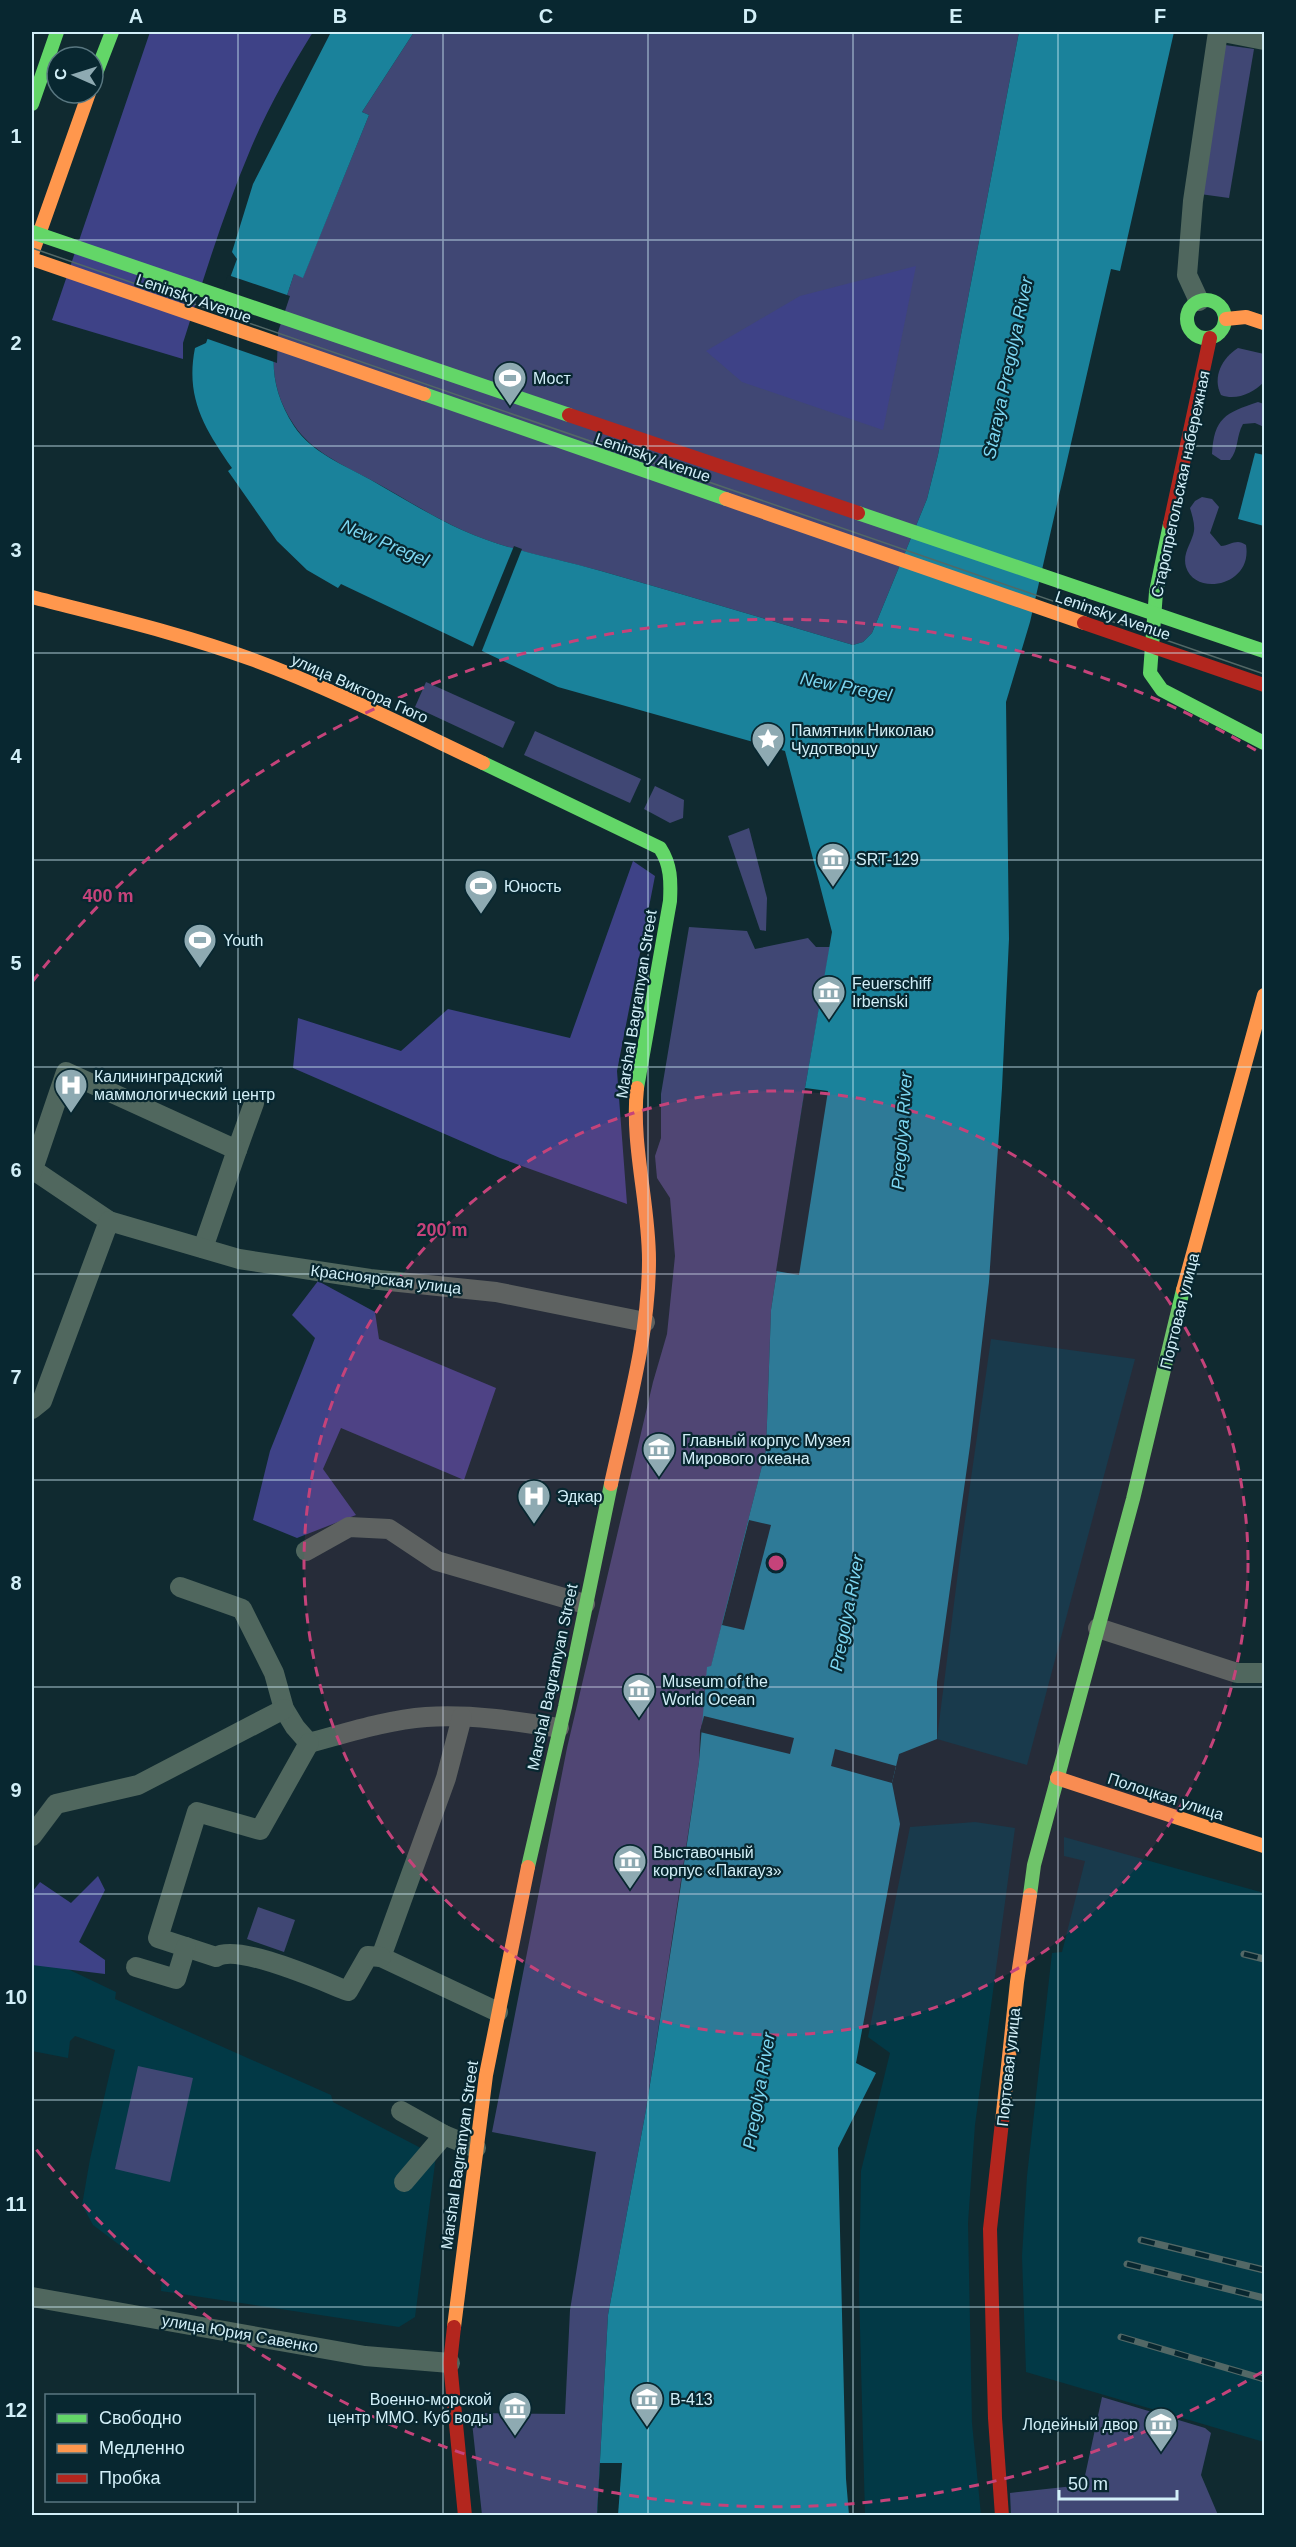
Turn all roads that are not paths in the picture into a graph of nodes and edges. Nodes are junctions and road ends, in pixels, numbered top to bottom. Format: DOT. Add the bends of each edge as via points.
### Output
graph roads {
  1 [pos="57,32"];
  2 [pos="112,32"];
  3 [pos="1221,32"];
  4 [pos="1264,40"];
  5 [pos="105,50"];
  6 [pos="32,104"];
  7 [pos="85,105"];
  8 [pos="32,232"];
  9 [pos="32,254"];
  10 [pos="32,259"];
  11 [pos="1199,301"];
  12 [pos="1226,319"];
  13 [pos="1264,323"];
  14 [pos="1210,338"];
  15 [pos="32,597"];
  16 [pos="1264,651"];
  17 [pos="1264,685"];
  18 [pos="1264,743"];
  19 [pos="660,848"];
  20 [pos="1264,995"];
  21 [pos="254,1102"];
  22 [pos="237,1150"];
  23 [pos="32,1170"];
  24 [pos="109,1221"];
  25 [pos="204,1248"];
  26 [pos="645,1323"];
  27 [pos="32,1409"];
  28 [pos="306,1551"];
  29 [pos="180,1587"];
  30 [pos="585,1604"];
  31 [pos="1098,1628"];
  32 [pos="1264,1673"];
  33 [pos="284,1709"];
  34 [pos="462,1717"];
  35 [pos="559,1728"];
  36 [pos="309,1743"];
  37 [pos="1057,1778"];
  38 [pos="32,1836"];
  39 [pos="1264,1846"];
  40 [pos="186,1947"];
  41 [pos="381,1957"];
  42 [pos="136,1967"];
  43 [pos="498,2012"];
  44 [pos="401,2112"];
  45 [pos="444,2135"];
  46 [pos="476,2148"];
  47 [pos="404,2182"];
  48 [pos="32,2296"];
  49 [pos="450,2363"];
  50 [pos="465,2516"];
  51 [pos="1002,2516"];
  1 -- 6 [label="main road"];
  2 -- 5 [label="main road"];
  3 -- 4 [label="street"];
  3 -- 11 [label="street" via="1193,201 1187,274"];
  7 -- 9 [label="main road"];
  8 -- 16 [label="main road, Leninsky Avenue, bridge"];
  10 -- 17 [label="main road, Leninsky Avenue, bridge"];
  11 -- 12 [label="main road" via="1217,303"];
  11 -- 14 [label="main road" via="1190,309 1187,321 1197,336"];
  12 -- 13 [label="main road" via="1246,317"];
  12 -- 14 [label="main road" via="1221,332"];
  14 -- 18 [label="main road, Старопрегольская набережная" via="1156,592 1150,673 1162,690"];
  15 -- 19 [label="main road, улица Виктора Гюго" via="189,638 252,659 365,707"];
  19 -- 26 [label="main road, Marshal Bagramyan Street" via="672,877 643,1052 636,1121 649,1259"];
  20 -- 31 [label="main road, Портовая улица" via="1254,1056 1173,1326"];
  21 -- 22 [label="street"];
  22 -- 23 [label="street" via="66,1072"];
  22 -- 25 [label="street"];
  23 -- 24 [label="street"];
  24 -- 25 [label="street, Красноярская улица"];
  24 -- 27 [label="street" via="42,1401"];
  25 -- 26 [label="street, Красноярская улица" via="239,1259 334,1274 496,1292"];
  26 -- 30 [label="main road, Marshal Bagramyan Street"];
  28 -- 30 [label="street" via="350,1527 389,1529 437,1561"];
  29 -- 33 [label="street" via="242,1609 274,1673"];
  30 -- 35 [label="main road, Marshal Bagramyan Street"];
  31 -- 32 [label="street" via="1237,1673"];
  31 -- 37 [label="main road, Портовая улица"];
  33 -- 36 [label="street"];
  33 -- 38 [label="street" via="138,1785 56,1804"];
  34 -- 35 [label="street"];
  34 -- 36 [label="street" via="425,1717"];
  34 -- 41 [label="street" via="446,1778"];
  35 -- 43 [label="main road, Marshal Bagramyan Street"];
  36 -- 40 [label="street" via="260,1830 197,1812 158,1938"];
  37 -- 39 [label="main road, Полоцкая улица"];
  37 -- 51 [label="main road, Портовая улица" via="1034,1864 990,2229"];
  40 -- 41 [label="street" via="216,1957 222,1953 254,1956 348,1991 368,1956"];
  40 -- 42 [label="street" via="176,1979"];
  41 -- 43 [label="street"];
  43 -- 46 [label="main road, Marshal Bagramyan Street"];
  44 -- 45 [label="street"];
  45 -- 46 [label="street"];
  45 -- 47 [label="street"];
  46 -- 49 [label="main road, Marshal Bagramyan Street"];
  48 -- 49 [label="street, улица Юрия Савенко" via="365,2356"];
  49 -- 50 [label="main road, Marshal Bagramyan Street"];
}
